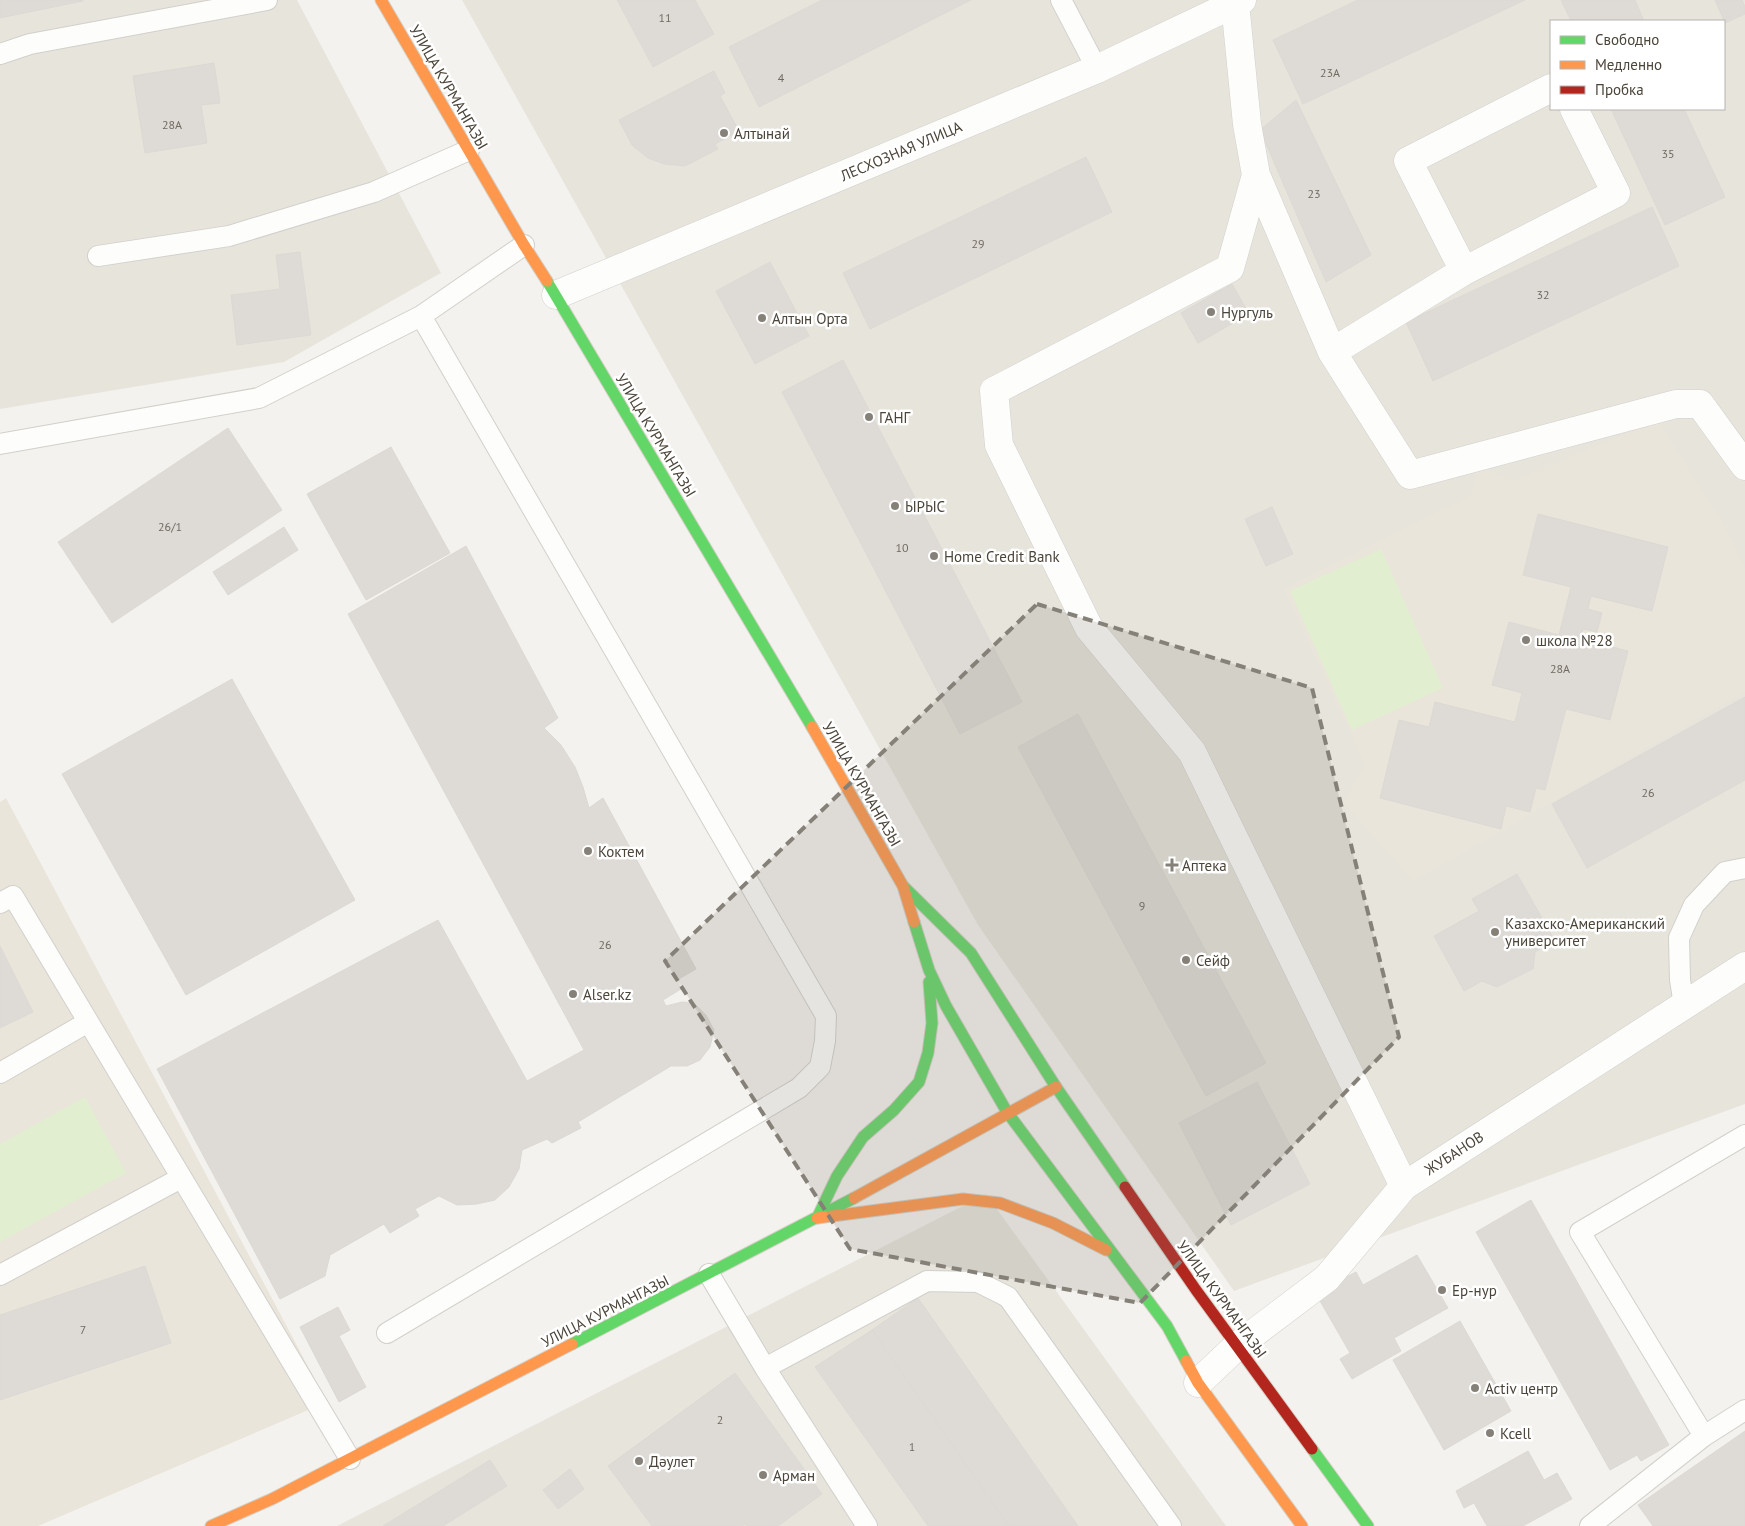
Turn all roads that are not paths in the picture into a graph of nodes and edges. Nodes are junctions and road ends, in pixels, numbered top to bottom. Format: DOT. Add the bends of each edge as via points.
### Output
graph roads {
  1 [pos="268,0"];
  2 [pos="381,0"];
  3 [pos="1062,0"];
  4 [pos="1237,1"];
  5 [pos="0,54"];
  6 [pos="1097,69"];
  7 [pos="1550,89"];
  8 [pos="1574,110"];
  9 [pos="469,150"];
  10 [pos="1256,176"];
  11 [pos="524,245"];
  12 [pos="98,256"];
  13 [pos="1464,271"];
  14 [pos="556,295"];
  15 [pos="421,316"];
  16 [pos="1332,352"];
  17 [pos="0,444"];
  18 [pos="1745,466"];
  19 [pos="1745,868"];
  20 [pos="903,886"];
  21 [pos="0,904"];
  22 [pos="1745,966"];
  23 [pos="929,970"];
  24 [pos="1684,1005"];
  25 [pos="88,1022"];
  26 [pos="0,1073"];
  27 [pos="1056,1087"];
  28 [pos="1007,1112"];
  29 [pos="1745,1135"];
  30 [pos="181,1178"];
  31 [pos="1404,1186"];
  32 [pos="817,1218"];
  33 [pos="1112,1253"];
  34 [pos="709,1274"];
  35 [pos="0,1275"];
  36 [pos="387,1333"];
  37 [pos="1237,1346"];
  38 [pos="765,1368"];
  39 [pos="1198,1383"];
  40 [pos="1745,1410"];
  41 [pos="1704,1436"];
  42 [pos="350,1459"];
  43 [pos="211,1526"];
  44 [pos="867,1526"];
  45 [pos="1171,1526"];
  46 [pos="1302,1526"];
  47 [pos="1368,1526"];
  48 [pos="1590,1526"];
  1 -- 5 [label="lane" via="30,44"];
  2 -- 9 [label="main road, УЛИЦА КУРМАНГАЗЫ"];
  3 -- 6 [label="lane"];
  4 -- 6 [label="street, ЛЕСХОЗНАЯ УЛИЦА"];
  4 -- 10 [label="street" via="1246,124"];
  6 -- 14 [label="street, ЛЕСХОЗНАЯ УЛИЦА"];
  7 -- 13 [label="street" via="1408,161"];
  8 -- 13 [label="street" via="1616,193"];
  9 -- 11 [label="main road, УЛИЦА КУРМАНГАЗЫ"];
  9 -- 12 [label="lane" via="374,192 229,236"];
  10 -- 16 [label="street"];
  10 -- 31 [label="street" via="1230,268 994,391 998,445 1089,628 1192,752"];
  11 -- 14 [label="main road, УЛИЦА КУРМАНГАЗЫ"];
  11 -- 15 [label="lane"];
  13 -- 16 [label="street"];
  14 -- 20 [label="main road, УЛИЦА КУРМАНГАЗЫ"];
  15 -- 17 [label="lane" via="259,398"];
  15 -- 36 [label="lane" via="826,1016 820,1067 799,1088"];
  16 -- 18 [label="street" via="1410,475 1676,404 1700,404"];
  19 -- 24 [label="lane" via="1725,872 1694,906 1679,938"];
  20 -- 23 [label="main road, УЛИЦА КУРМАНГАЗЫ"];
  20 -- 27 [label="main road, УЛИЦА КУРМАНГАЗЫ" via="971,953"];
  21 -- 25 [label="lane" via="13,896"];
  22 -- 24 [label="street, ЖУБАНОВ"];
  23 -- 28 [label="main road, УЛИЦА КУРМАНГАЗЫ"];
  23 -- 32 [label="main road" via="932,1023 928,1053 918,1082 894,1110 863,1137"];
  24 -- 31 [label="street, ЖУБАНОВ"];
  25 -- 26 [label="lane"];
  25 -- 30 [label="lane"];
  27 -- 28 [label="main road, УЛИЦА КУРМАНГАЗЫ"];
  27 -- 37 [label="main road, УЛИЦА КУРМАНГАЗЫ"];
  28 -- 32 [label="main road, УЛИЦА КУРМАНГАЗЫ"];
  28 -- 33 [label="main road, УЛИЦА КУРМАНГАЗЫ"];
  29 -- 41 [label="lane" via="1580,1232"];
  30 -- 35 [label="lane"];
  30 -- 42 [label="lane"];
  31 -- 37 [label="street, ЖУБАНОВ" via="1327,1278"];
  32 -- 33 [label="main road" via="963,1199 1000,1203 1053,1222"];
  32 -- 34 [label="main road, УЛИЦА КУРМАНГАЗЫ"];
  33 -- 39 [label="main road, УЛИЦА КУРМАНГАЗЫ" via="1167,1326"];
  34 -- 38 [label="lane"];
  34 -- 42 [label="main road, УЛИЦА КУРМАНГАЗЫ"];
  37 -- 39 [label="street, ЖУБАНОВ"];
  37 -- 47 [label="main road, УЛИЦА КУРМАНГАЗЫ"];
  38 -- 44 [label="lane"];
  38 -- 45 [label="lane" via="927,1281 978,1282 1008,1296"];
  39 -- 46 [label="main road, УЛИЦА КУРМАНГАЗЫ"];
  40 -- 41 [label="lane"];
  41 -- 48 [label="lane"];
  42 -- 43 [label="main road, УЛИЦА КУРМАНГАЗЫ"];
}
